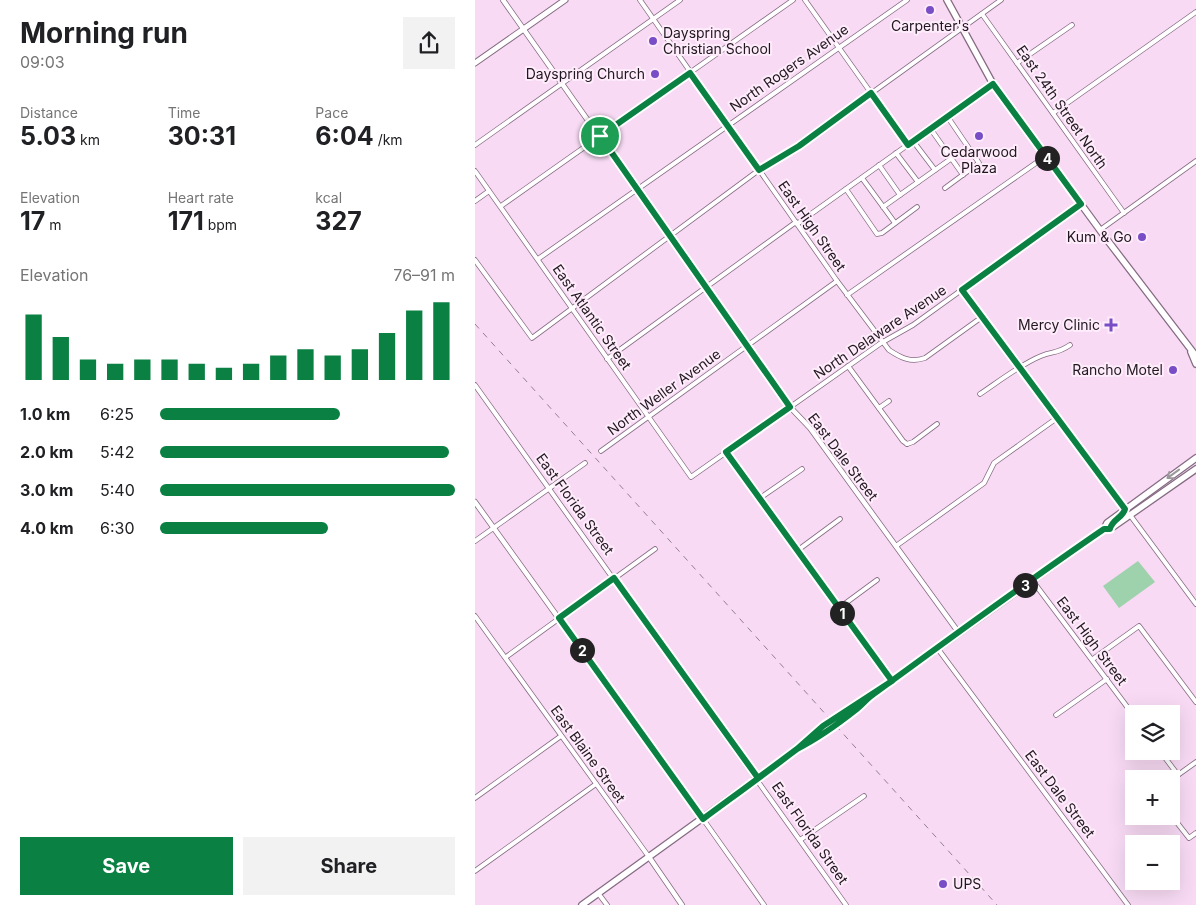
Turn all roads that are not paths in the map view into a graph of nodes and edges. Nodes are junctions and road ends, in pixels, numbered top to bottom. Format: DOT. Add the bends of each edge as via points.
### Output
graph roads {
  1 [pos="503,0"];
  2 [pos="565,0"];
  3 [pos="640,0"];
  4 [pos="680,0"];
  5 [pos="793,0"];
  6 [pos="805,0"];
  7 [pos="907,0"];
  8 [pos="947,0"];
  9 [pos="1001,0"];
  10 [pos="1196,12"];
  11 [pos="982,14"];
  12 [pos="653,19"];
  13 [pos="1072,25"];
  14 [pos="524,28"];
  15 [pos="963,28"];
  16 [pos="838,48"];
  17 [pos="475,63"];
  18 [pos="1017,63"];
  19 [pos="690,73"];
  20 [pos="563,83"];
  21 [pos="993,84"];
  22 [pos="871,93"];
  23 [pos="1053,113"];
  24 [pos="947,116"];
  25 [pos="728,126"];
  26 [pos="930,128"];
  27 [pos="600,136"];
  28 [pos="913,141"];
  29 [pos="475,144"];
  30 [pos="908,145"];
  31 [pos="896,153"];
  32 [pos="1046,156"];
  33 [pos="951,158"];
  34 [pos="1196,162"];
  35 [pos="879,165"];
  36 [pos="759,170"];
  37 [pos="935,170"];
  38 [pos="475,171"];
  39 [pos="963,175"];
  40 [pos="862,178"];
  41 [pos="918,182"];
  42 [pos="945,188"];
  43 [pos="638,189"];
  44 [pos="846,189"];
  45 [pos="489,191"];
  46 [pos="900,195"];
  47 [pos="475,201"];
  48 [pos="1081,204"];
  49 [pos="501,206"];
  50 [pos="883,207"];
  51 [pos="917,207"];
  52 [pos="1124,213"];
  53 [pos="796,223"];
  54 [pos="895,223"];
  55 [pos="1100,230"];
  56 [pos="670,235"];
  57 [pos="538,259"];
  58 [pos="475,260"];
  59 [pos="837,281"];
  60 [pos="707,287"];
  61 [pos="962,290"];
  62 [pos="847,295"];
  63 [pos="571,307"];
  64 [pos="982,317"];
  65 [pos="881,343"];
  66 [pos="1070,345"];
  67 [pos="747,346"];
  68 [pos="1194,354"];
  69 [pos="607,359"];
  70 [pos="1196,364"];
  71 [pos="848,366"];
  72 [pos="1019,368"];
  73 [pos="475,385"];
  74 [pos="980,394"];
  75 [pos="889,401"];
  76 [pos="790,407"];
  77 [pos="879,408"];
  78 [pos="649,418"];
  79 [pos="1057,418"];
  80 [pos="937,424"];
  81 [pos="601,451"];
  82 [pos="726,452"];
  83 [pos="1196,458"];
  84 [pos="585,463"];
  85 [pos="802,468"];
  86 [pos="1196,469"];
  87 [pos="1196,474"];
  88 [pos="691,477"];
  89 [pos="1170,487"];
  90 [pos="549,488"];
  91 [pos="1151,491"];
  92 [pos="760,498"];
  93 [pos="475,502"];
  94 [pos="1125,509"];
  95 [pos="1130,516"];
  96 [pos="839,519"];
  97 [pos="494,528"];
  98 [pos="1107,529"];
  99 [pos="475,541"];
  100 [pos="896,546"];
  101 [pos="655,549"];
  102 [pos="798,550"];
  103 [pos="614,578"];
  104 [pos="877,580"];
  105 [pos="1032,580"];
  106 [pos="1196,604"];
  107 [pos="839,608"];
  108 [pos="475,616"];
  109 [pos="559,618"];
  110 [pos="959,633"];
  111 [pos="938,649"];
  112 [pos="505,657"];
  113 [pos="1093,659"];
  114 [pos="1107,679"];
  115 [pos="892,681"];
  116 [pos="1196,702"];
  117 [pos="1126,705"];
  118 [pos="1056,715"];
  119 [pos="561,736"];
  120 [pos="1196,762"];
  121 [pos="1180,774"];
  122 [pos="758,778"];
  123 [pos="596,784"];
  124 [pos="863,796"];
  125 [pos="475,798"];
  126 [pos="703,819"];
  127 [pos="1178,825"];
  128 [pos="1196,833"];
  129 [pos="800,840"];
  130 [pos="649,857"];
  131 [pos="475,871"];
  132 [pos="599,893"];
  133 [pos="582,905"];
  134 [pos="607,905"];
  135 [pos="682,905"];
  136 [pos="764,905"];
  137 [pos="846,905"];
  138 [pos="1128,905"];
  1 -- 14 [label="street, East Dale Street"];
  2 -- 14 [label="main road"];
  3 -- 12 [label="street, East High Street"];
  4 -- 12 [label="street"];
  5 -- 19 [label="street"];
  6 -- 16 [label="street"];
  7 -- 16 [label="street, North Rogers Avenue"];
  8 -- 15 [label="main road"];
  9 -- 11 [label="street"];
  10 -- 23 [label="street"];
  11 -- 15 [label="street"];
  11 -- 18 [label="street, East 24th Street North"];
  12 -- 19 [label="street, East High Street"];
  12 -- 20 [label="street"];
  13 -- 18 [label="street"];
  14 -- 17 [label="main road"];
  14 -- 20 [label="street, East Dale Street"];
  15 -- 21 [label="main road"];
  15 -- 22 [label="street"];
  16 -- 22 [label="street"];
  16 -- 25 [label="street, North Rogers Avenue"];
  18 -- 23 [label="street, East 24th Street North"];
  19 -- 25 [label="street, East High Street"];
  19 -- 27 [label="street"];
  20 -- 27 [label="street, East Dale Street"];
  20 -- 29 [label="street"];
  21 -- 24 [label="street"];
  21 -- 32 [label="main road"];
  22 -- 30 [label="street"];
  22 -- 36 [label="street" via="799,146"];
  23 -- 52 [label="street, East 24th Street North"];
  24 -- 26 [label="street"];
  24 -- 39 [label="street" via="979,161"];
  25 -- 36 [label="street, East High Street"];
  25 -- 43 [label="street, North Rogers Avenue"];
  26 -- 28 [label="street"];
  26 -- 33 [label="street"];
  27 -- 43 [label="street, East Dale Street"];
  27 -- 49 [label="street"];
  28 -- 30 [label="street"];
  28 -- 37 [label="street"];
  30 -- 31 [label="street"];
  31 -- 35 [label="street"];
  31 -- 41 [label="street"];
  32 -- 48 [label="main road"];
  32 -- 62 [label="street"];
  33 -- 37 [label="street"];
  33 -- 39 [label="street"];
  34 -- 52 [label="street"];
  35 -- 40 [label="street"];
  35 -- 46 [label="street"];
  36 -- 53 [label="street, East High Street"];
  36 -- 56 [label="street"];
  37 -- 41 [label="street"];
  38 -- 45 [label="street, East Atlantic Street"];
  39 -- 42 [label="street"];
  40 -- 44 [label="street"];
  40 -- 50 [label="street"];
  41 -- 46 [label="street"];
  43 -- 56 [label="street, East Dale Street"];
  43 -- 57 [label="street, North Rogers Avenue"];
  44 -- 53 [label="street"];
  44 -- 54 [label="street" via="877,234"];
  45 -- 47 [label="street"];
  45 -- 49 [label="street, East Atlantic Street"];
  46 -- 50 [label="street"];
  48 -- 55 [label="main road"];
  48 -- 61 [label="street, North Delaware Avenue"];
  49 -- 57 [label="street, East Atlantic Street"];
  50 -- 54 [label="street"];
  51 -- 54 [label="street"];
  52 -- 55 [label="street"];
  53 -- 59 [label="street, East High Street"];
  53 -- 60 [label="street"];
  55 -- 68 [label="main road"];
  56 -- 60 [label="street, East Dale Street"];
  56 -- 63 [label="street"];
  57 -- 63 [label="street, East Atlantic Street"];
  58 -- 63 [label="street" via="531,338"];
  59 -- 62 [label="street, East High Street"];
  59 -- 67 [label="street, North Weller Avenue"];
  60 -- 67 [label="street, East Dale Street"];
  60 -- 69 [label="street"];
  61 -- 64 [label="street"];
  61 -- 65 [label="street, North Delaware Avenue"];
  62 -- 65 [label="street, East High Street"];
  63 -- 69 [label="street, East Atlantic Street"];
  64 -- 65 [label="street, East High Street" via="935,352 918,360 900,358"];
  64 -- 72 [label="street"];
  65 -- 71 [label="street, North Delaware Avenue"];
  66 -- 72 [label="street"];
  67 -- 76 [label="street, East Dale Street"];
  67 -- 78 [label="street, North Weller Avenue"];
  68 -- 70 [label="main road"];
  69 -- 78 [label="street, East Atlantic Street"];
  71 -- 76 [label="street, North Delaware Avenue"];
  71 -- 77 [label="street"];
  72 -- 74 [label="street"];
  72 -- 79 [label="street"];
  73 -- 90 [label="street, East Florida Street"];
  75 -- 77 [label="street"];
  76 -- 82 [label="street, North Delaware Avenue"];
  76 -- 100 [label="street, East Dale Street" via="810,428"];
  77 -- 80 [label="street" via="907,446"];
  78 -- 81 [label="street, North Weller Avenue"];
  78 -- 88 [label="street, East Atlantic Street"];
  79 -- 94 [label="street"];
  79 -- 100 [label="street" via="996,462 984,483"];
  82 -- 88 [label="street, North Delaware Avenue"];
  82 -- 92 [label="street"];
  83 -- 91 [label="main road, one-way"];
  84 -- 90 [label="street"];
  85 -- 92 [label="street"];
  86 -- 89 [label="main road"];
  87 -- 89 [label="main road"];
  89 -- 95 [label="main road"];
  90 -- 97 [label="street"];
  90 -- 103 [label="street, East Florida Street"];
  91 -- 94 [label="main road"];
  91 -- 95 [label="main road"];
  92 -- 102 [label="street"];
  93 -- 97 [label="street"];
  94 -- 98 [label="main road" via="1107,523"];
  95 -- 98 [label="main road"];
  95 -- 106 [label="street"];
  96 -- 102 [label="street"];
  97 -- 99 [label="street"];
  97 -- 109 [label="street"];
  98 -- 105 [label="main road"];
  100 -- 110 [label="street, East Dale Street"];
  101 -- 103 [label="street"];
  102 -- 107 [label="street"];
  103 -- 109 [label="street"];
  103 -- 122 [label="street, East Florida Street"];
  104 -- 107 [label="street"];
  105 -- 110 [label="main road"];
  105 -- 113 [label="street, East High Street"];
  107 -- 115 [label="street"];
  108 -- 112 [label="street, East Blaine Street"];
  109 -- 112 [label="street"];
  109 -- 126 [label="street"];
  110 -- 111 [label="main road"];
  111 -- 115 [label="main road"];
  111 -- 138 [label="street, East Dale Street"];
  112 -- 119 [label="street, East Blaine Street"];
  113 -- 114 [label="street, East High Street"];
  113 -- 116 [label="street" via="1139,626"];
  114 -- 117 [label="street, East High Street"];
  114 -- 118 [label="street"];
  115 -- 122 [label="main road" via="843,720"];
  119 -- 123 [label="street, East Blaine Street"];
  119 -- 125 [label="street"];
  120 -- 121 [label="street"];
  122 -- 126 [label="main road"];
  122 -- 129 [label="street, East Florida Street"];
  123 -- 130 [label="street, East Blaine Street"];
  123 -- 131 [label="street"];
  124 -- 129 [label="street"];
  126 -- 130 [label="main road"];
  126 -- 136 [label="street"];
  127 -- 128 [label="street" via="1189,838"];
  129 -- 137 [label="street, East Florida Street"];
  130 -- 132 [label="main road"];
  130 -- 135 [label="street, East Blaine Street"];
  132 -- 133 [label="main road"];
  132 -- 134 [label="street"];
}
